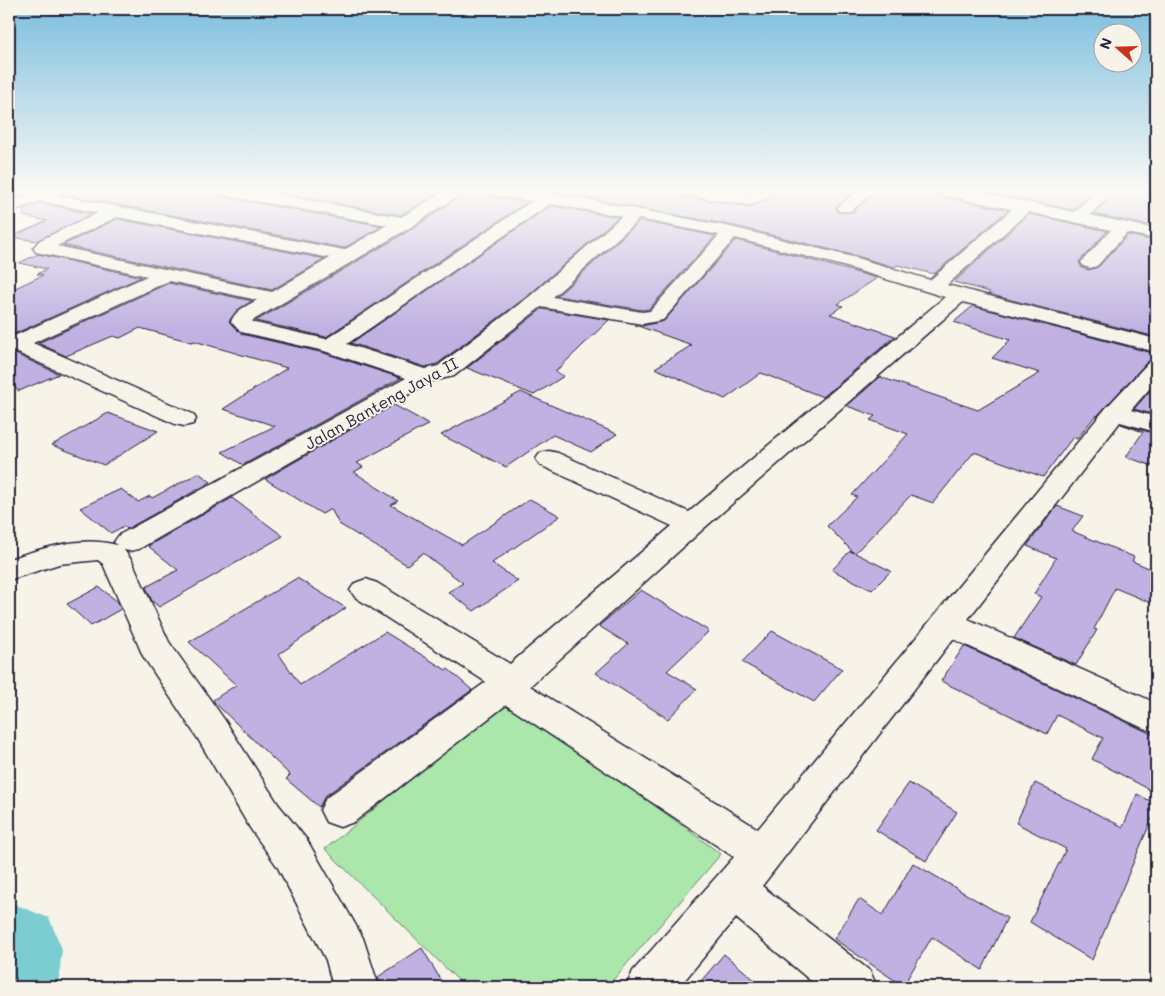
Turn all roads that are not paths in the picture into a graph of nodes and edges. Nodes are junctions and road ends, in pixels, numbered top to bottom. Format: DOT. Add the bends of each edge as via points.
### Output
graph roads {
  1 [pos="62,236"];
  2 [pos="244,236"];
  3 [pos="381,236"];
  4 [pos="483,236"];
  5 [pos="616,236"];
  6 [pos="727,236"];
  7 [pos="749,236"];
  8 [pos="992,236"];
  9 [pos="1114,236"];
  10 [pos="346,256"];
  11 [pos="1090,262"];
  12 [pos="164,276"];
  13 [pos="933,287"];
  14 [pos="959,295"];
  15 [pos="274,298"];
  16 [pos="537,300"];
  17 [pos="12,342"];
  18 [pos="330,346"];
  19 [pos="1156,346"];
  20 [pos="1156,368"];
  21 [pos="424,376"];
  22 [pos="1115,413"];
  23 [pos="184,418"];
  24 [pos="1156,425"];
  25 [pos="549,459"];
  26 [pos="692,524"];
  27 [pos="129,542"];
  28 [pos="9,570"];
  29 [pos="366,590"];
  30 [pos="947,623"];
  31 [pos="509,685"];
  32 [pos="1156,718"];
  33 [pos="340,810"];
  34 [pos="763,854"];
  35 [pos="734,890"];
  36 [pos="356,987"];
  37 [pos="649,987"];
  38 [pos="854,987"];
  1 -- 12 [label="street" via="42,248"];
  2 -- 10 [label="street"];
  3 -- 10 [label="street"];
  4 -- 18 [label="street"];
  5 -- 16 [label="street, Jalan Banteng Jaya II"];
  6 -- 16 [label="street" via="656,316 642,318"];
  7 -- 13 [label="street"];
  8 -- 13 [label="street"];
  9 -- 11 [label="street"];
  10 -- 15 [label="street"];
  12 -- 15 [label="street"];
  12 -- 17 [label="street"];
  13 -- 14 [label="street"];
  14 -- 19 [label="street"];
  14 -- 26 [label="street"];
  15 -- 18 [label="street" via="243,317 241,322 248,328"];
  16 -- 21 [label="street, Jalan Banteng Jaya II" via="446,371"];
  17 -- 23 [label="street"];
  18 -- 21 [label="street"];
  20 -- 22 [label="street"];
  21 -- 27 [label="street, Jalan Banteng Jaya II"];
  22 -- 24 [label="street"];
  22 -- 30 [label="street"];
  25 -- 26 [label="street"];
  26 -- 31 [label="street"];
  28 -- 36 [label="street" via="35,560 74,552 109,553 117,561 155,647 211,729 264,816 292,853 347,954"];
  29 -- 31 [label="street"];
  30 -- 32 [label="street"];
  30 -- 34 [label="street"];
  31 -- 33 [label="street"];
  31 -- 34 [label="street"];
  34 -- 35 [label="street"];
  35 -- 37 [label="street"];
  35 -- 38 [label="street"];
}
